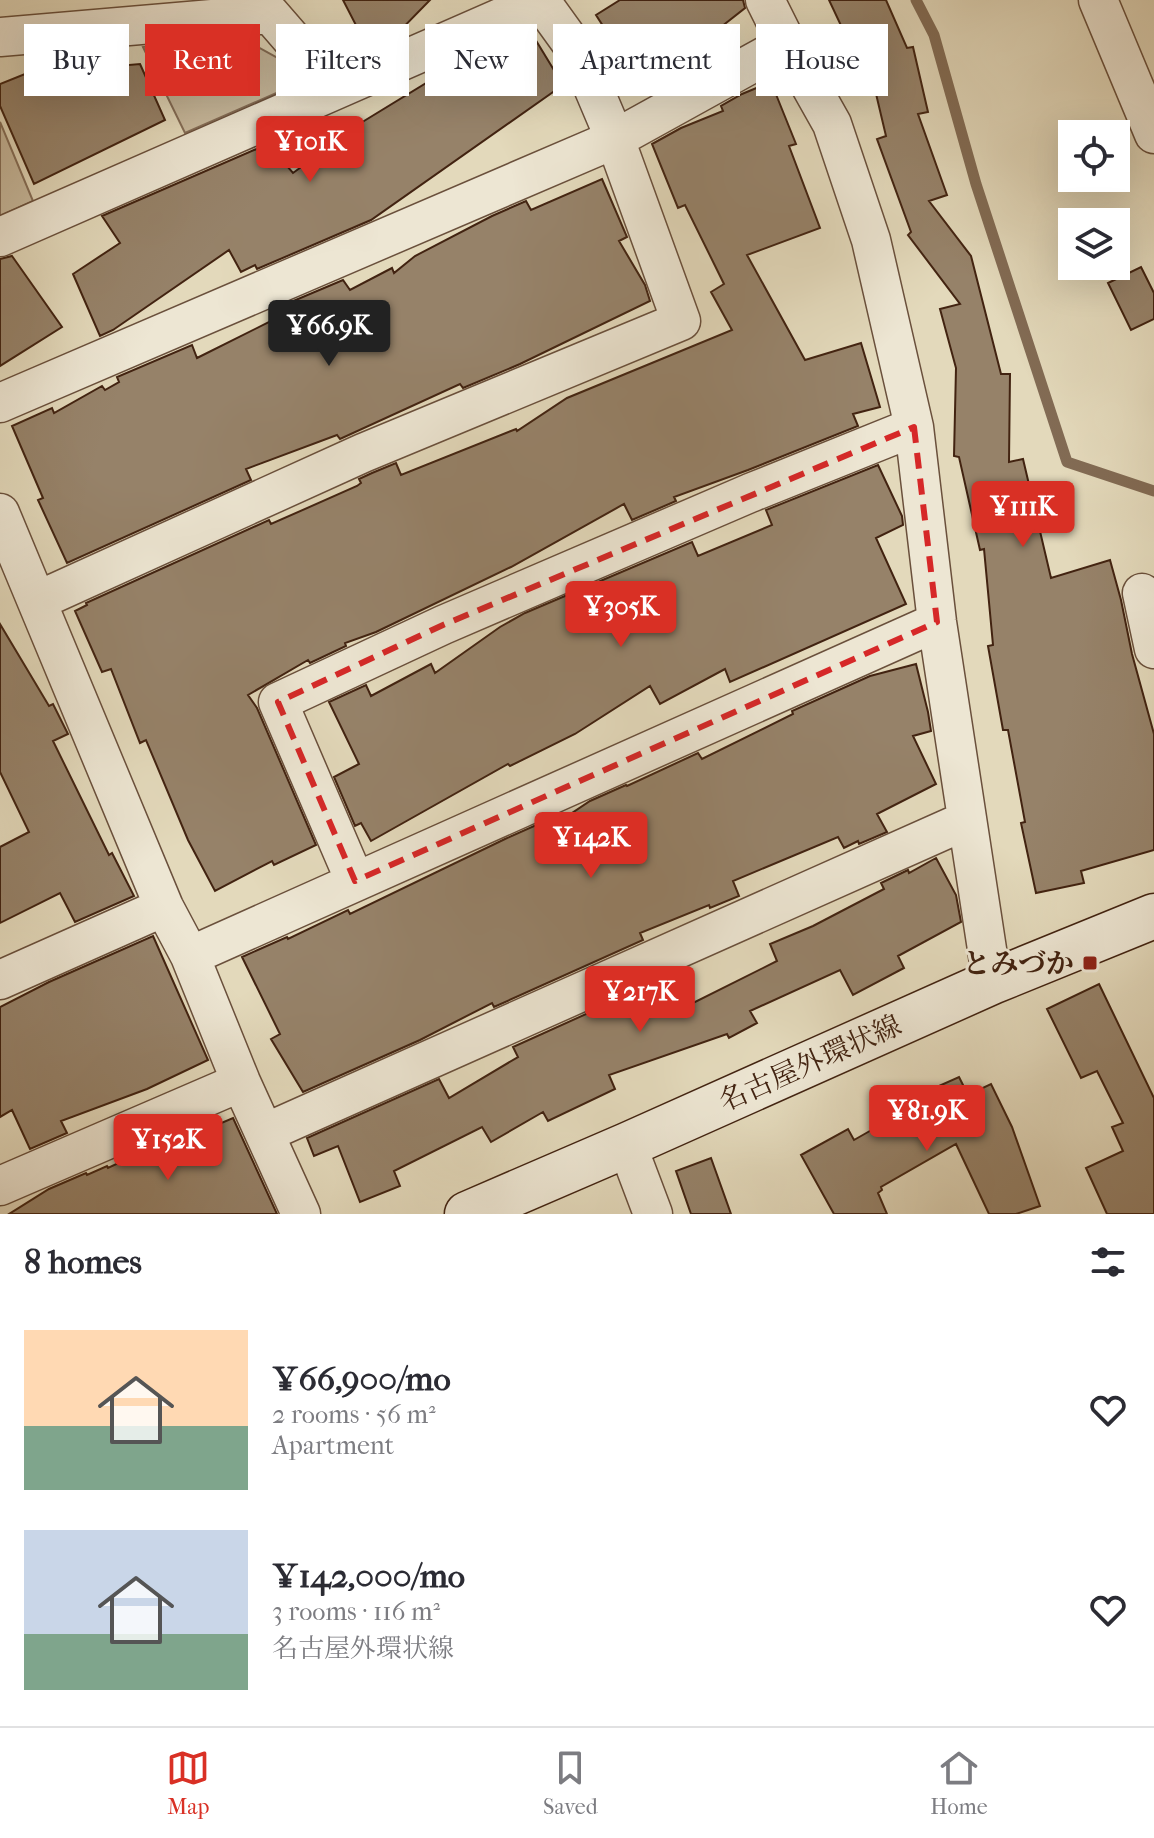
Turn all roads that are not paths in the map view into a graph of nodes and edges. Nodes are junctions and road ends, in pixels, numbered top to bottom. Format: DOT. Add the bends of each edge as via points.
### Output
graph roads {
  1 [pos="541,0"];
  2 [pos="765,0"];
  3 [pos="1098,0"];
  4 [pos="279,24"];
  5 [pos="777,24"];
  6 [pos="0,37"];
  7 [pos="409,57"];
  8 [pos="756,61"];
  9 [pos="319,96"];
  10 [pos="816,96"];
  11 [pos="1154,134"];
  12 [pos="615,139"];
  13 [pos="0,237"];
  14 [pos="0,403"];
  15 [pos="914,427"];
  16 [pos="0,513"];
  17 [pos="37,601"];
  18 [pos="1154,601"];
  19 [pos="937,622"];
  20 [pos="1154,649"];
  21 [pos="967,820"];
  22 [pos="355,881"];
  23 [pos="164,907"];
  24 [pos="1154,916"];
  25 [pos="190,956"];
  26 [pos="0,980"];
  27 [pos="992,982"];
  28 [pos="241,1082"];
  29 [pos="265,1133"];
  30 [pos="627,1145"];
  31 [pos="0,1186"];
  32 [pos="301,1214"];
  33 [pos="467,1214"];
  34 [pos="653,1214"];
  1 -- 7 [label="street"];
  1 -- 12 [label="street" via="579,54"];
  2 -- 5 [label="street"];
  3 -- 11 [label="street"];
  4 -- 6 [label="street" via="270,14"];
  8 -- 12 [label="street"];
  9 -- 13 [label="street"];
  10 -- 15 [label="street" via="832,124 871,240"];
  12 -- 14 [label="street"];
  12 -- 17 [label="street" via="681,321 363,453"];
  15 -- 19 [label="street"];
  15 -- 22 [label="street" via="457,619 278,702"];
  16 -- 17 [label="street"];
  17 -- 23 [label="street"];
  18 -- 20 [label="street" via="1142,593"];
  19 -- 21 [label="street"];
  19 -- 22 [label="street"];
  21 -- 27 [label="street"];
  21 -- 29 [label="street"];
  22 -- 25 [label="street"];
  23 -- 25 [label="street"];
  23 -- 26 [label="street"];
  24 -- 27 [label="main road, 名古屋外環状線"];
  25 -- 28 [label="street"];
  27 -- 30 [label="main road, 名古屋外環状線"];
  28 -- 29 [label="street"];
  28 -- 31 [label="street"];
  29 -- 32 [label="street"];
  30 -- 33 [label="main road, 名古屋外環状線"];
  30 -- 34 [label="street"];
}
